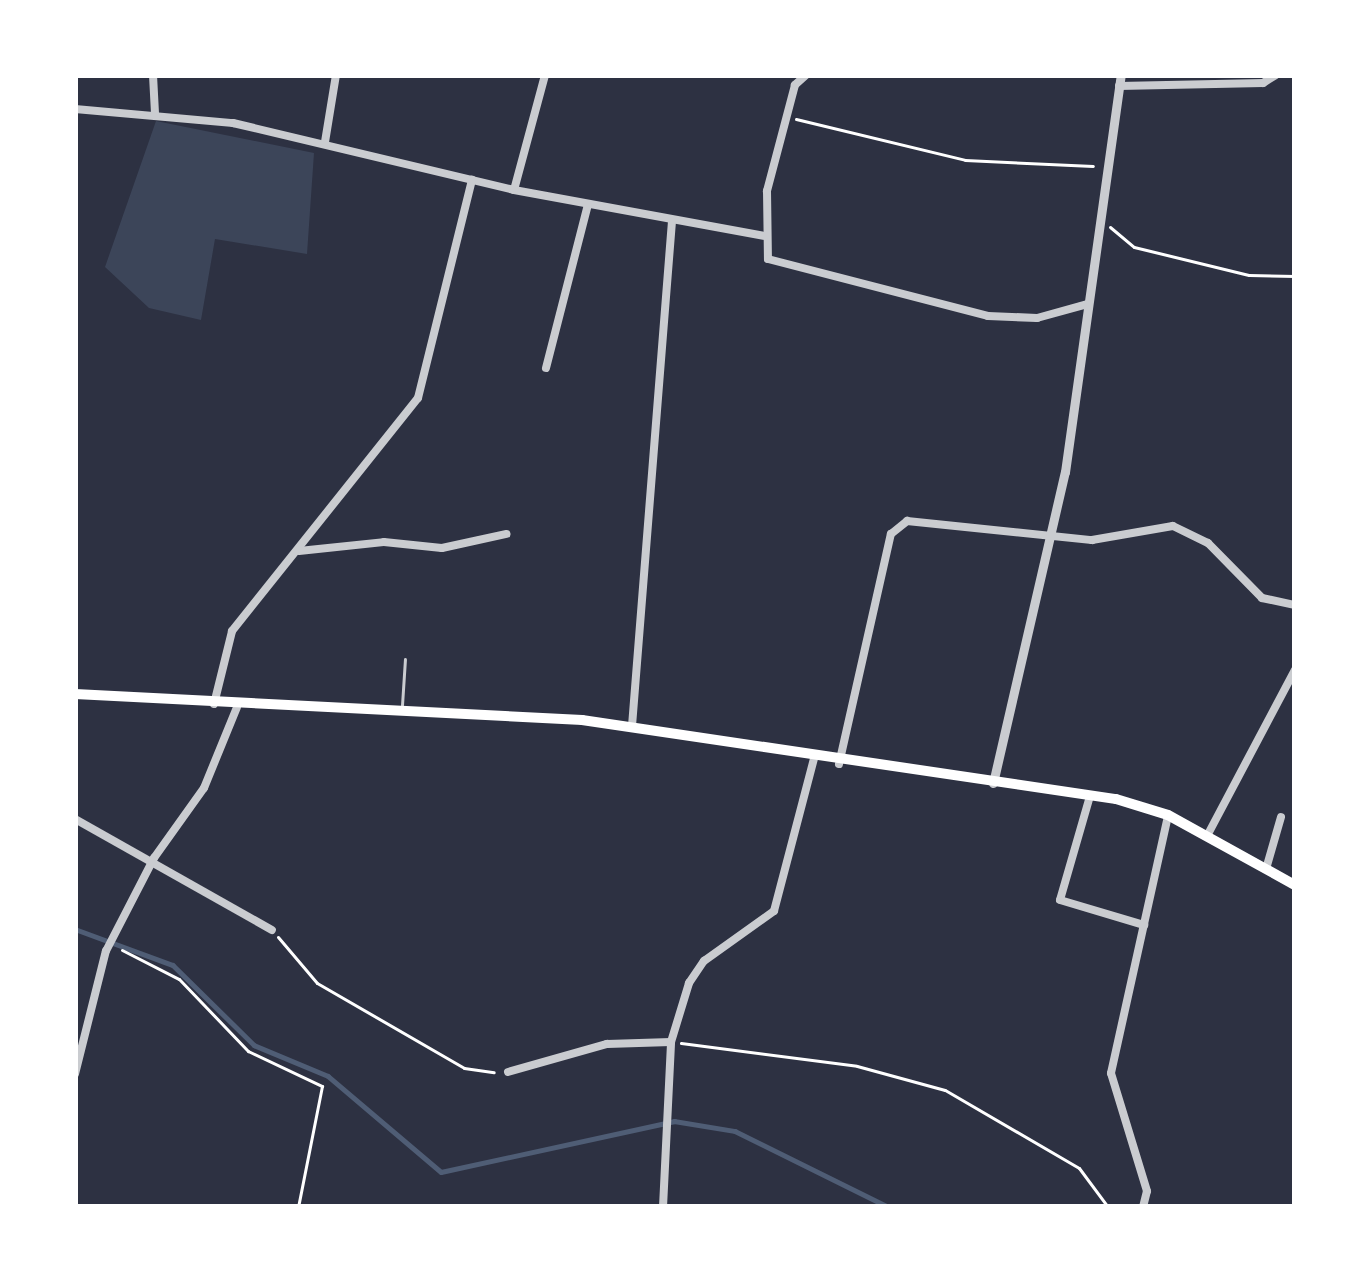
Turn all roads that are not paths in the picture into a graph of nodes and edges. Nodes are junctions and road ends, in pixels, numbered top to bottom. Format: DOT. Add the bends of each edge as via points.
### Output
graph roads {
  1 [pos="153,75"];
  2 [pos="336,75"];
  3 [pos="545,75"];
  4 [pos="806,75"];
  5 [pos="1276,75"];
  6 [pos="1120,81"];
  7 [pos="75,109"];
  8 [pos="154,114"];
  9 [pos="325,142"];
  10 [pos="472,180"];
  11 [pos="514,190"];
  12 [pos="588,204"];
  13 [pos="672,220"];
  14 [pos="765,236"];
  15 [pos="1088,304"];
  16 [pos="546,368"];
  17 [pos="506,534"];
  18 [pos="1047,536"];
  19 [pos="297,551"];
  20 [pos="1295,605"];
  21 [pos="406,658"];
  22 [pos="1295,670"];
  23 [pos="75,694"];
  24 [pos="214,706"];
  25 [pos="237,706"];
  26 [pos="401,712"];
  27 [pos="632,726"];
  28 [pos="814,760"];
  29 [pos="839,764"];
  30 [pos="993,784"];
  31 [pos="1090,796"];
  32 [pos="1168,814"];
  33 [pos="1281,817"];
  34 [pos="75,820"];
  35 [pos="1207,836"];
  36 [pos="154,859"];
  37 [pos="1266,869"];
  38 [pos="1295,885"];
  39 [pos="1144,925"];
  40 [pos="272,930"];
  41 [pos="671,1042"];
  42 [pos="508,1072"];
  43 [pos="75,1074"];
  44 [pos="663,1207"];
  45 [pos="1143,1207"];
  1 -- 8 [label="street"];
  2 -- 9 [label="street"];
  3 -- 11 [label="street"];
  4 -- 14 [label="street" via="788,117"];
  5 -- 6 [label="street" via="1263,83"];
  6 -- 15 [label="street"];
  7 -- 8 [label="street"];
  8 -- 9 [label="street"];
  9 -- 10 [label="street"];
  10 -- 11 [label="street"];
  10 -- 19 [label="street" via="418,398"];
  11 -- 12 [label="street"];
  12 -- 13 [label="street"];
  12 -- 16 [label="street"];
  13 -- 14 [label="street"];
  13 -- 27 [label="street"];
  14 -- 15 [label="street" via="768,259 988,316 1037,318"];
  15 -- 18 [label="street" via="1068,454"];
  17 -- 19 [label="street" via="442,548 384,542"];
  18 -- 20 [label="street" via="1092,540 1173,526 1208,543 1262,598"];
  18 -- 29 [label="street" via="907,521 891,534"];
  18 -- 30 [label="street"];
  19 -- 24 [label="street" via="232,632"];
  21 -- 26 [label="lane"];
  22 -- 35 [label="street" via="1276,692"];
  23 -- 24 [label="main road"];
  24 -- 25 [label="main road"];
  25 -- 26 [label="main road"];
  25 -- 36 [label="street" via="182,830"];
  26 -- 27 [label="main road"];
  27 -- 28 [label="main road"];
  28 -- 29 [label="main road"];
  28 -- 41 [label="street" via="774,911 704,961"];
  29 -- 30 [label="main road"];
  30 -- 31 [label="main road"];
  31 -- 32 [label="main road"];
  31 -- 39 [label="street" via="1060,899"];
  32 -- 35 [label="main road"];
  32 -- 39 [label="street"];
  33 -- 37 [label="street"];
  34 -- 36 [label="street"];
  35 -- 37 [label="main road"];
  36 -- 40 [label="street"];
  36 -- 43 [label="street" via="110,944"];
  37 -- 38 [label="main road"];
  39 -- 45 [label="street" via="1111,1073 1147,1190"];
  41 -- 42 [label="street" via="607,1044"];
  41 -- 44 [label="street"];
}
